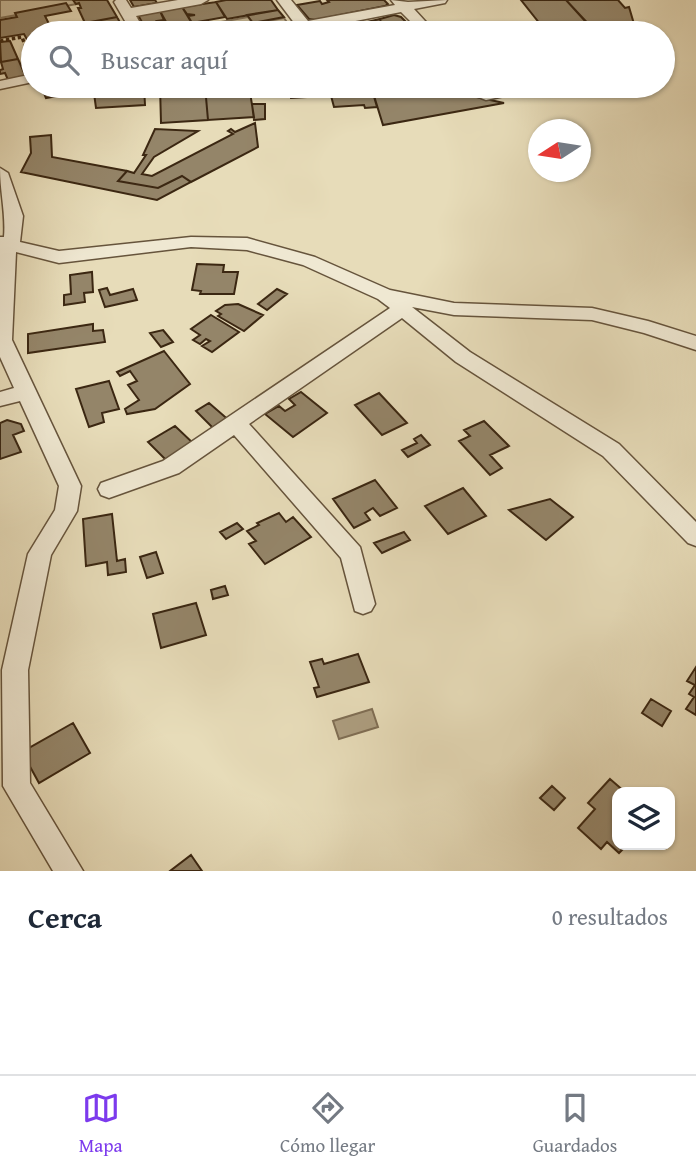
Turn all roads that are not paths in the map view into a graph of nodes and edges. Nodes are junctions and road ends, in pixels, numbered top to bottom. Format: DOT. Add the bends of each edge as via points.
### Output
graph roads {
  1 [pos="201,0"];
  2 [pos="284,0"];
  3 [pos="440,0"];
  4 [pos="401,4"];
  5 [pos="124,6"];
  6 [pos="300,21"];
  7 [pos="329,21"];
  8 [pos="417,21"];
  9 [pos="21,81"];
  10 [pos="0,85"];
  11 [pos="0,173"];
  12 [pos="4,198"];
  13 [pos="7,221"];
  14 [pos="5,244"];
  15 [pos="385,295"];
  16 [pos="403,308"];
  17 [pos="696,343"];
  18 [pos="26,392"];
  19 [pos="0,399"];
  20 [pos="236,423"];
  21 [pos="109,489"];
  22 [pos="696,537"];
  23 [pos="363,604"];
  24 [pos="69,871"];
  1 -- 5 [label="street"];
  2 -- 6 [label="street"];
  3 -- 4 [label="street"];
  4 -- 7 [label="street"];
  4 -- 8 [label="street"];
  9 -- 10 [label="street"];
  11 -- 12 [label="street"];
  12 -- 13 [label="street"];
  13 -- 14 [label="street"];
  14 -- 15 [label="street" via="59,257 191,242 247,244 309,261"];
  14 -- 18 [label="street" via="2,340"];
  15 -- 16 [label="street"];
  15 -- 17 [label="street" via="454,309 592,314"];
  16 -- 20 [label="street"];
  16 -- 22 [label="street" via="463,357 611,450"];
  18 -- 19 [label="street"];
  18 -- 24 [label="street" via="70,486 66,511 40,554 15,670 17,786"];
  20 -- 21 [label="street" via="171,467"];
  20 -- 23 [label="street" via="352,554"];
}
